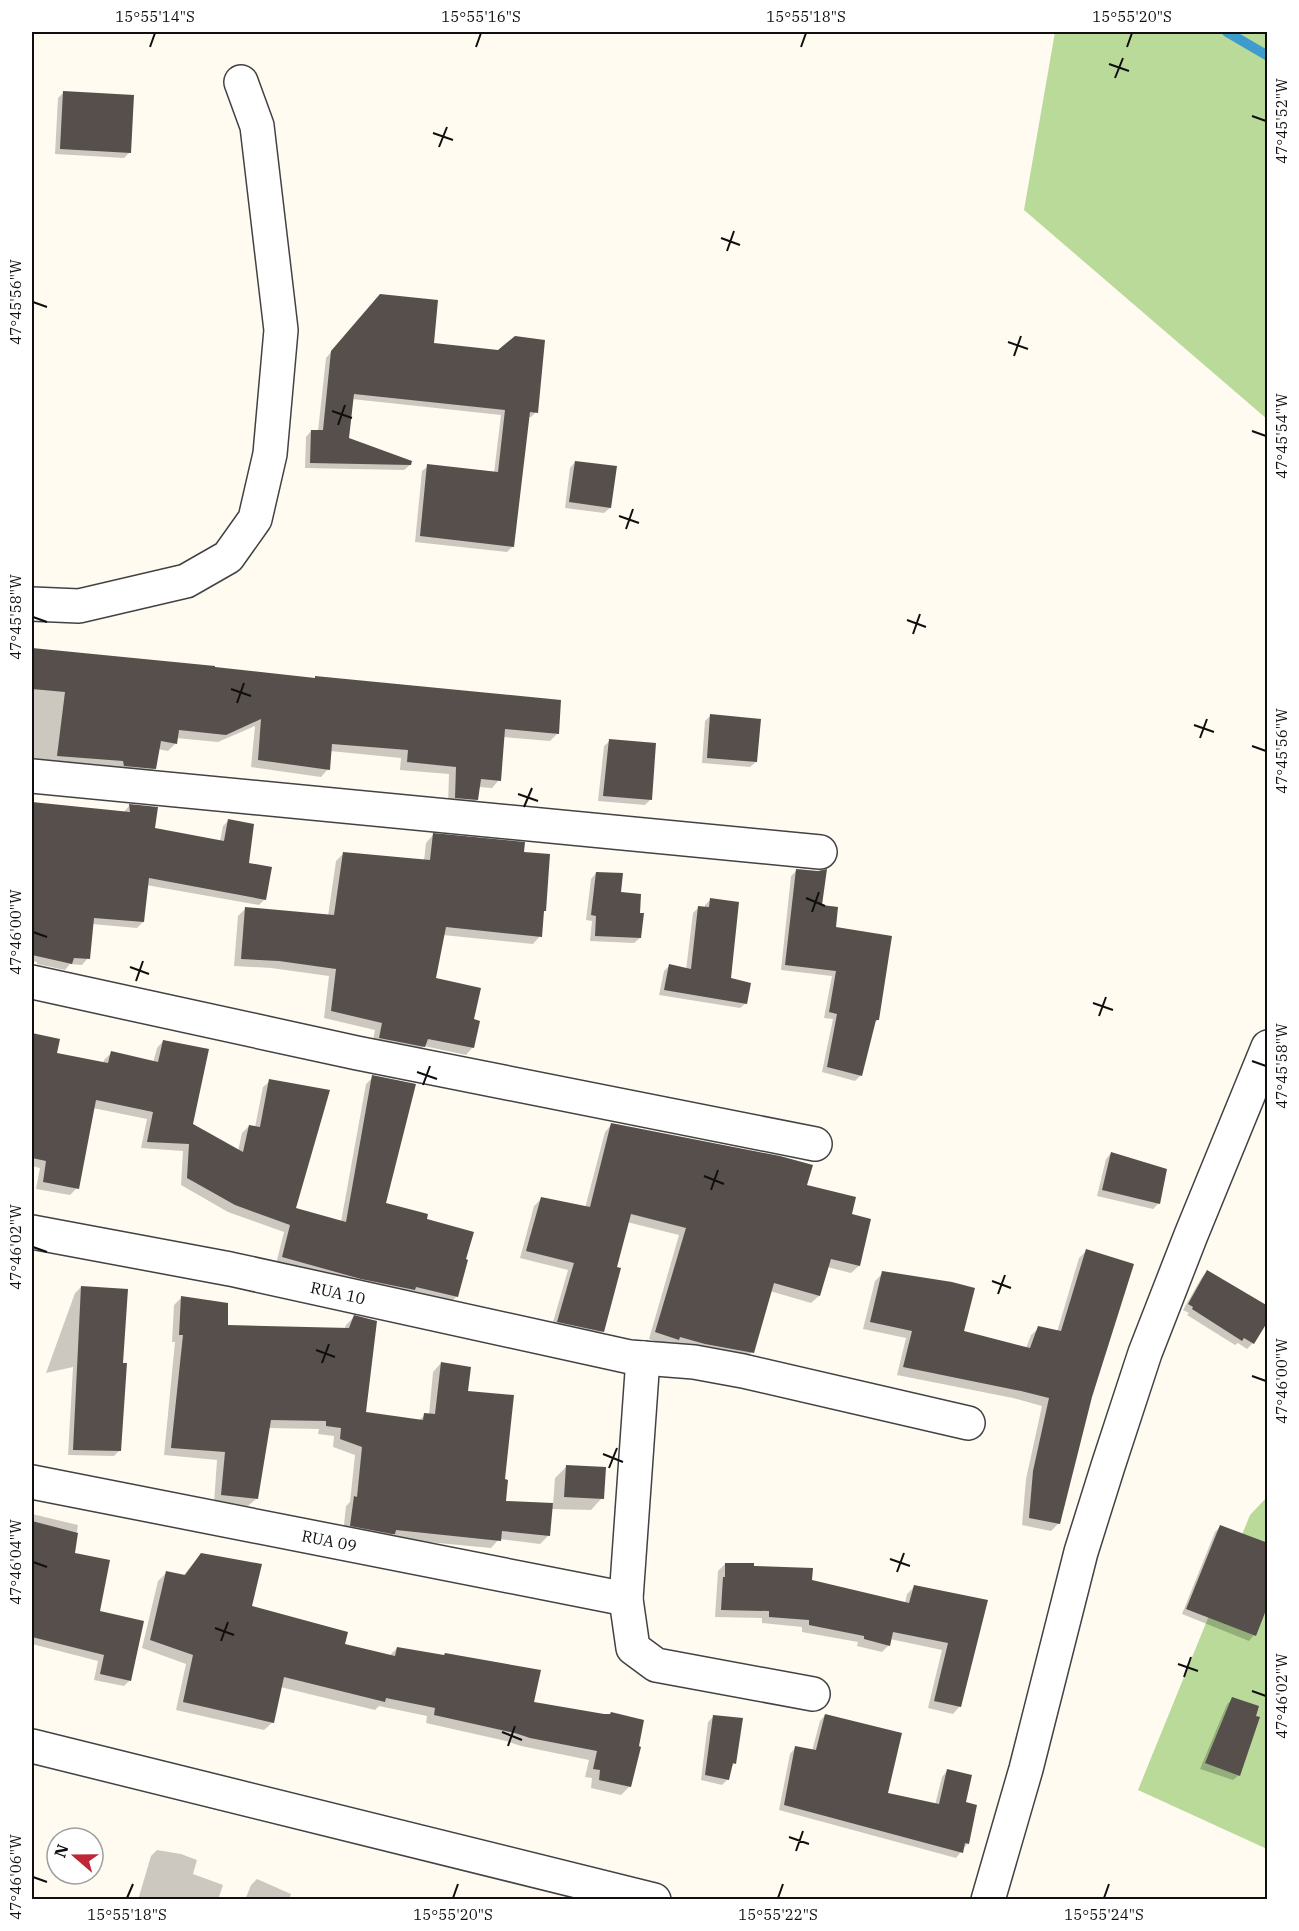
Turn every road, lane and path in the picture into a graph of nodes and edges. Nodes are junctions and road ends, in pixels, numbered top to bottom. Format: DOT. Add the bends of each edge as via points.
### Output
graph roads {
  1 [pos="241,82"];
  2 [pos="32,604"];
  3 [pos="32,776"];
  4 [pos="820,852"];
  5 [pos="32,982"];
  6 [pos="1268,1047"];
  7 [pos="815,1144"];
  8 [pos="32,1232"];
  9 [pos="643,1358"];
  10 [pos="968,1423"];
  11 [pos="32,1482"];
  12 [pos="626,1599"];
  13 [pos="813,1694"];
  14 [pos="32,1746"];
  15 [pos="654,1899"];
  16 [pos="988,1899"];
  1 -- 2 [label="street" via="256,126 281,330 270,454 255,519 228,557 186,581 79,606"];
  3 -- 4 [label="street"];
  5 -- 7 [label="street"];
  6 -- 16 [label="street" via="1145,1353 1081,1552"];
  8 -- 9 [label="street, RUA 10" via="230,1269"];
  9 -- 10 [label="street, RUA 10" via="694,1362"];
  9 -- 12 [label="street"];
  11 -- 12 [label="street, RUA 09"];
  12 -- 13 [label="street" via="633,1648 656,1665"];
  14 -- 15 [label="street"];
}
